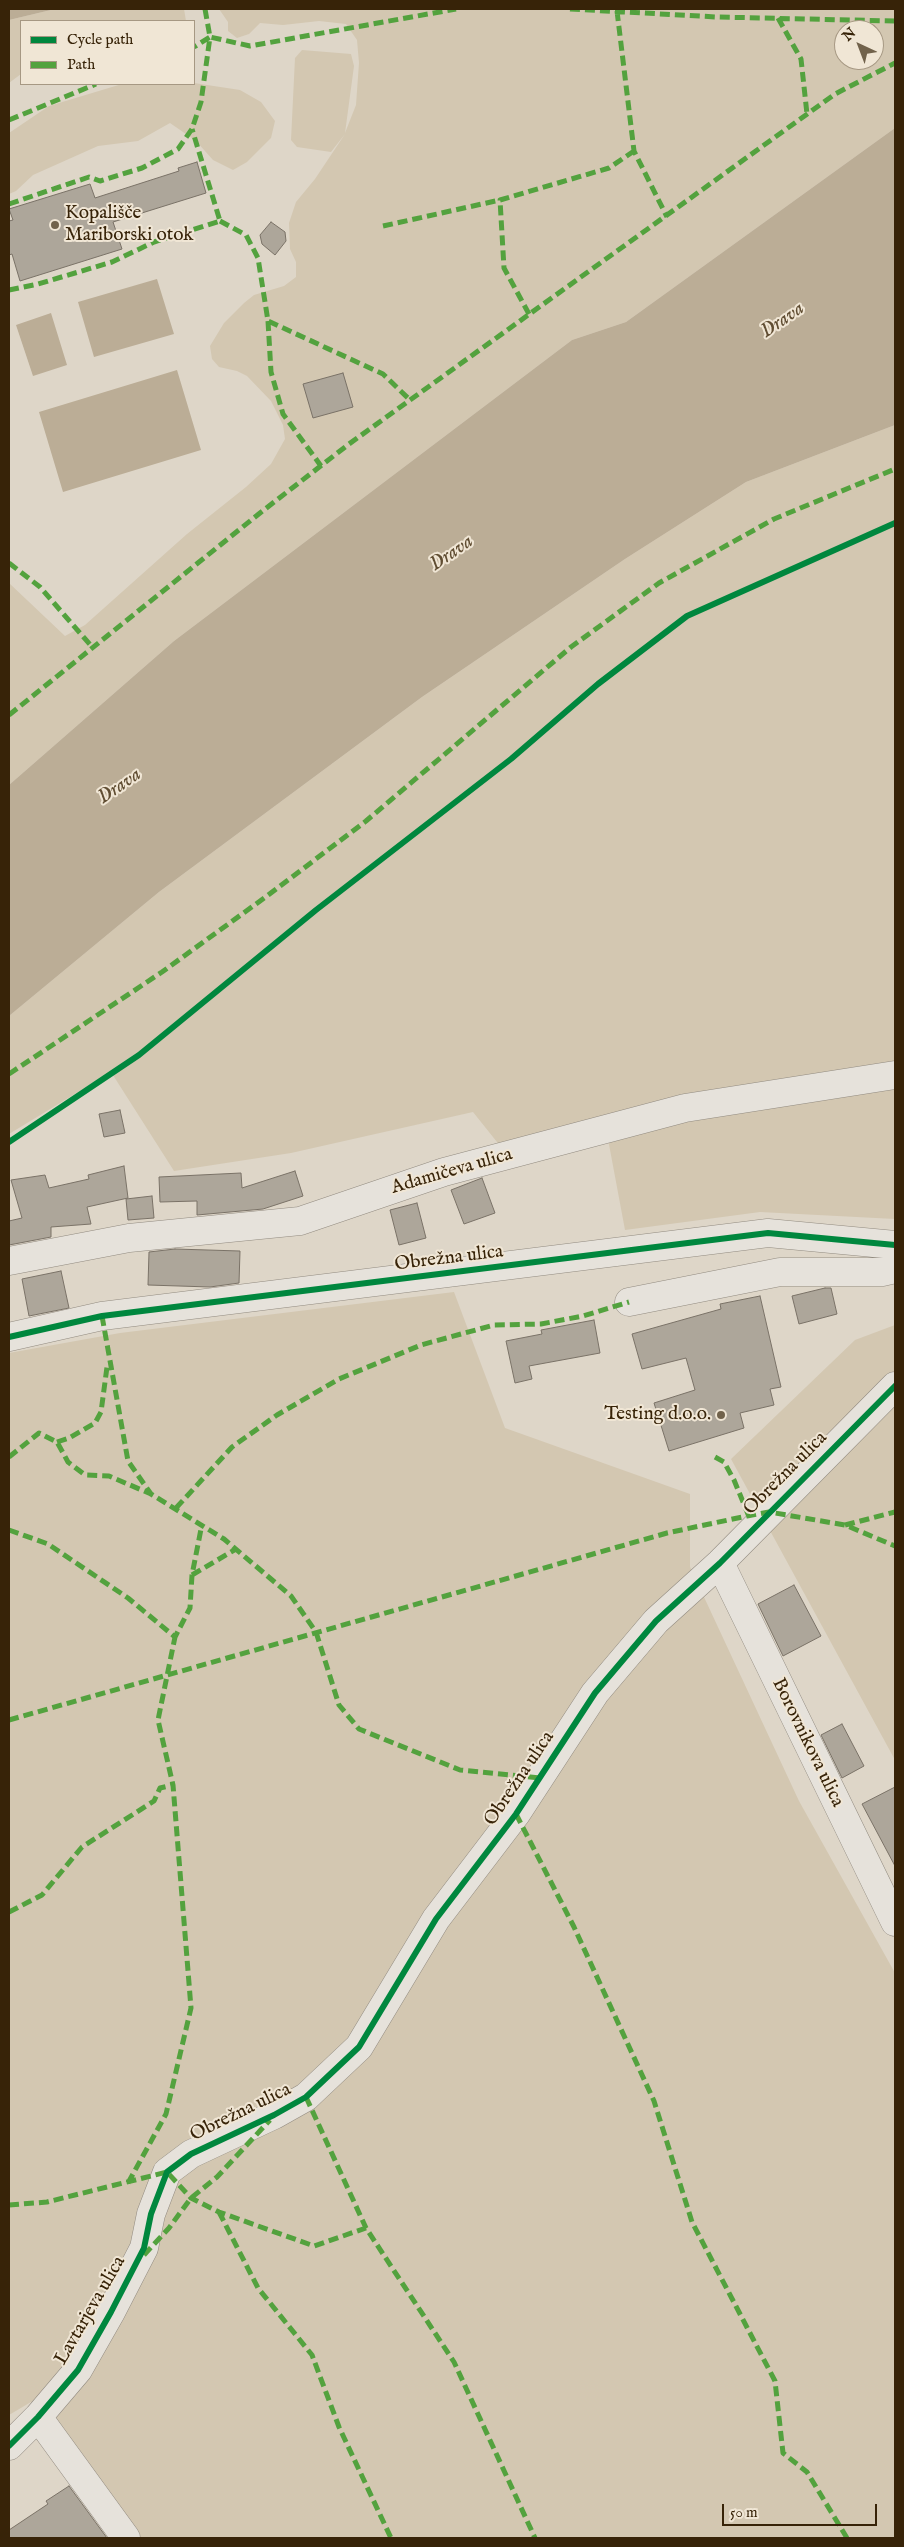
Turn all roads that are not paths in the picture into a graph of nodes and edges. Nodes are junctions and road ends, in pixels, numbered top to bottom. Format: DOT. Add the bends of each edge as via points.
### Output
graph roads {
  1 [pos="895,1075"];
  2 [pos="895,1245"];
  3 [pos="9,1261"];
  4 [pos="895,1269"];
  5 [pos="629,1302"];
  6 [pos="9,1337"];
  7 [pos="895,1386"];
  8 [pos="720,1563"];
  9 [pos="895,1922"];
  10 [pos="167,2172"];
  11 [pos="38,2417"];
  12 [pos="9,2446"];
  13 [pos="126,2538"];
  1 -- 3 [label="street, Adamičeva ulica" via="685,1108 444,1172 300,1221 129,1238"];
  2 -- 6 [label="street, Obrežna ulica" via="768,1233 102,1316"];
  4 -- 5 [label="street" via="882,1272 780,1272"];
  7 -- 8 [label="street, Obrežna ulica"];
  8 -- 9 [label="street, Borovnikova ulica"];
  8 -- 10 [label="street, Obrežna ulica" via="656,1621 595,1693 521,1806 436,1919 359,2047 306,2097 191,2154"];
  10 -- 11 [label="street, Lavtarjeva ulica" via="151,2214 144,2248 111,2312 78,2370"];
  11 -- 12 [label="street, Lavtarjeva ulica"];
  11 -- 13 [label="street"];
}
